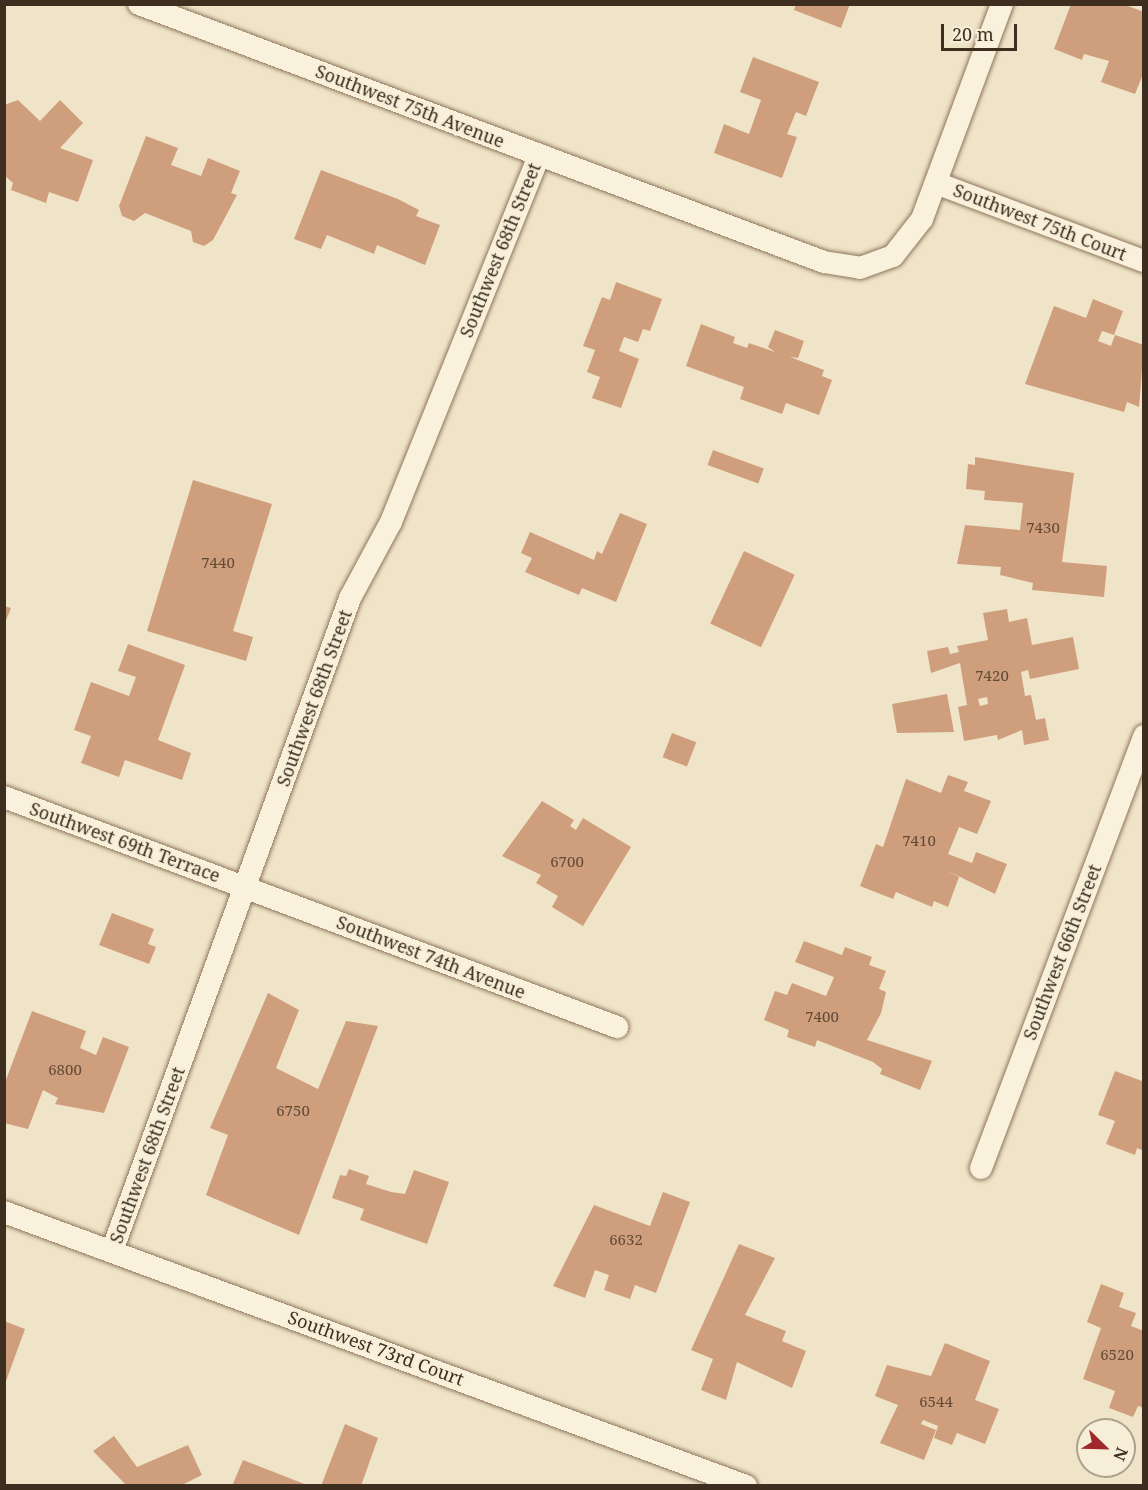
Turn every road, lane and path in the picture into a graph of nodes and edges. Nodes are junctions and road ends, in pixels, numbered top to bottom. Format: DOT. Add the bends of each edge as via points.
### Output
graph roads {
  1 [pos="139,4"];
  2 [pos="1002,4"];
  3 [pos="539,155"];
  4 [pos="936,183"];
  5 [pos="1143,261"];
  6 [pos="1143,736"];
  7 [pos="4,797"];
  8 [pos="246,886"];
  9 [pos="617,1027"];
  10 [pos="981,1168"];
  11 [pos="4,1212"];
  12 [pos="112,1251"];
  13 [pos="746,1485"];
  1 -- 3 [label="street, Southwest 75th Avenue"];
  2 -- 4 [label="street"];
  3 -- 4 [label="street, Southwest 75th Avenue" via="832,264 860,268 885,261 914,234"];
  3 -- 8 [label="street, Southwest 68th Street" via="391,522 350,598"];
  4 -- 5 [label="street, Southwest 75th Court"];
  6 -- 10 [label="street, Southwest 66th Street"];
  7 -- 8 [label="street, Southwest 69th Terrace"];
  8 -- 9 [label="street, Southwest 74th Avenue"];
  8 -- 12 [label="street, Southwest 68th Street"];
  11 -- 12 [label="street, Southwest 73rd Court"];
  12 -- 13 [label="street, Southwest 73rd Court"];
}
